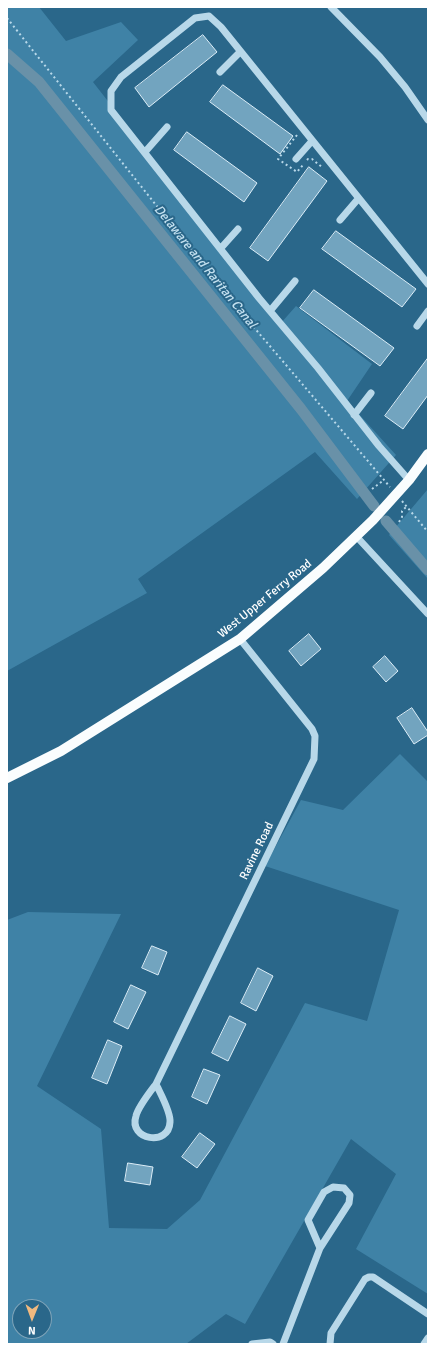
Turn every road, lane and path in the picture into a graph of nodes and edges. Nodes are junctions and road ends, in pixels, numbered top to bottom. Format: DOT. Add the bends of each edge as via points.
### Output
graph roads {
  1 [pos="331,7"];
  2 [pos="7,18"];
  3 [pos="240,52"];
  4 [pos="220,72"];
  5 [pos="428,120"];
  6 [pos="167,127"];
  7 [pos="293,129"];
  8 [pos="312,141"];
  9 [pos="145,152"];
  10 [pos="296,159"];
  11 [pos="323,169"];
  12 [pos="358,199"];
  13 [pos="340,220"];
  14 [pos="238,229"];
  15 [pos="220,248"];
  16 [pos="296,281"];
  17 [pos="428,284"];
  18 [pos="270,311"];
  19 [pos="428,311"];
  20 [pos="417,326"];
  21 [pos="371,393"];
  22 [pos="354,415"];
  23 [pos="428,454"];
  24 [pos="384,480"];
  25 [pos="409,480"];
  26 [pos="372,489"];
  27 [pos="393,491"];
  28 [pos="401,501"];
  29 [pos="406,507"];
  30 [pos="391,508"];
  31 [pos="402,511"];
  32 [pos="399,522"];
  33 [pos="428,532"];
  34 [pos="356,536"];
  35 [pos="428,614"];
  36 [pos="240,639"];
  37 [pos="7,778"];
  38 [pos="156,1084"];
  39 [pos="320,1248"];
  40 [pos="428,1314"];
  41 [pos="428,1338"];
  42 [pos="252,1344"];
  43 [pos="273,1344"];
  44 [pos="283,1344"];
  45 [pos="330,1344"];
  46 [pos="424,1344"];
  1 -- 5 [label="street" via="380,57"];
  2 -- 24 [label="path" via="246,318"];
  3 -- 4 [label="street"];
  3 -- 8 [label="street"];
  3 -- 9 [label="street" via="209,16 195,18 121,77 111,91 111,110"];
  6 -- 9 [label="street"];
  7 -- 11 [label="path" via="297,135 278,159 297,172 308,159 312,159"];
  8 -- 10 [label="street"];
  8 -- 12 [label="street"];
  9 -- 15 [label="street"];
  12 -- 13 [label="street"];
  12 -- 17 [label="street"];
  14 -- 15 [label="street"];
  15 -- 18 [label="street"];
  16 -- 18 [label="street"];
  18 -- 22 [label="street"];
  19 -- 20 [label="street"];
  21 -- 22 [label="street"];
  22 -- 25 [label="street"];
  23 -- 25 [label="main road, West Upper Ferry Road"];
  24 -- 26 [label="path"];
  24 -- 27 [label="path"];
  25 -- 30 [label="main road, West Upper Ferry Road"];
  28 -- 29 [label="path"];
  29 -- 31 [label="path"];
  29 -- 33 [label="path"];
  30 -- 31 [label="path"];
  30 -- 34 [label="main road, West Upper Ferry Road"];
  31 -- 32 [label="path"];
  34 -- 35 [label="street"];
  34 -- 36 [label="main road, West Upper Ferry Road" via="323,568"];
  36 -- 37 [label="main road, West Upper Ferry Road" via="61,751"];
  36 -- 38 [label="street, Ravine Road" via="312,729 315,736 314,759"];
  38 -- 38 [label="street, Ravine Road" via="136,1115 135,1121 140,1133 152,1138 165,1134 170,1122 170,1116"];
  39 -- 39 [label="street" via="349,1203 350,1196 344,1188 333,1187 324,1192 308,1220"];
  39 -- 44 [label="street"];
  40 -- 45 [label="street" via="373,1277 369,1277 365,1279 331,1333"];
  41 -- 46 [label="street"];
  42 -- 43 [label="street"];
}
